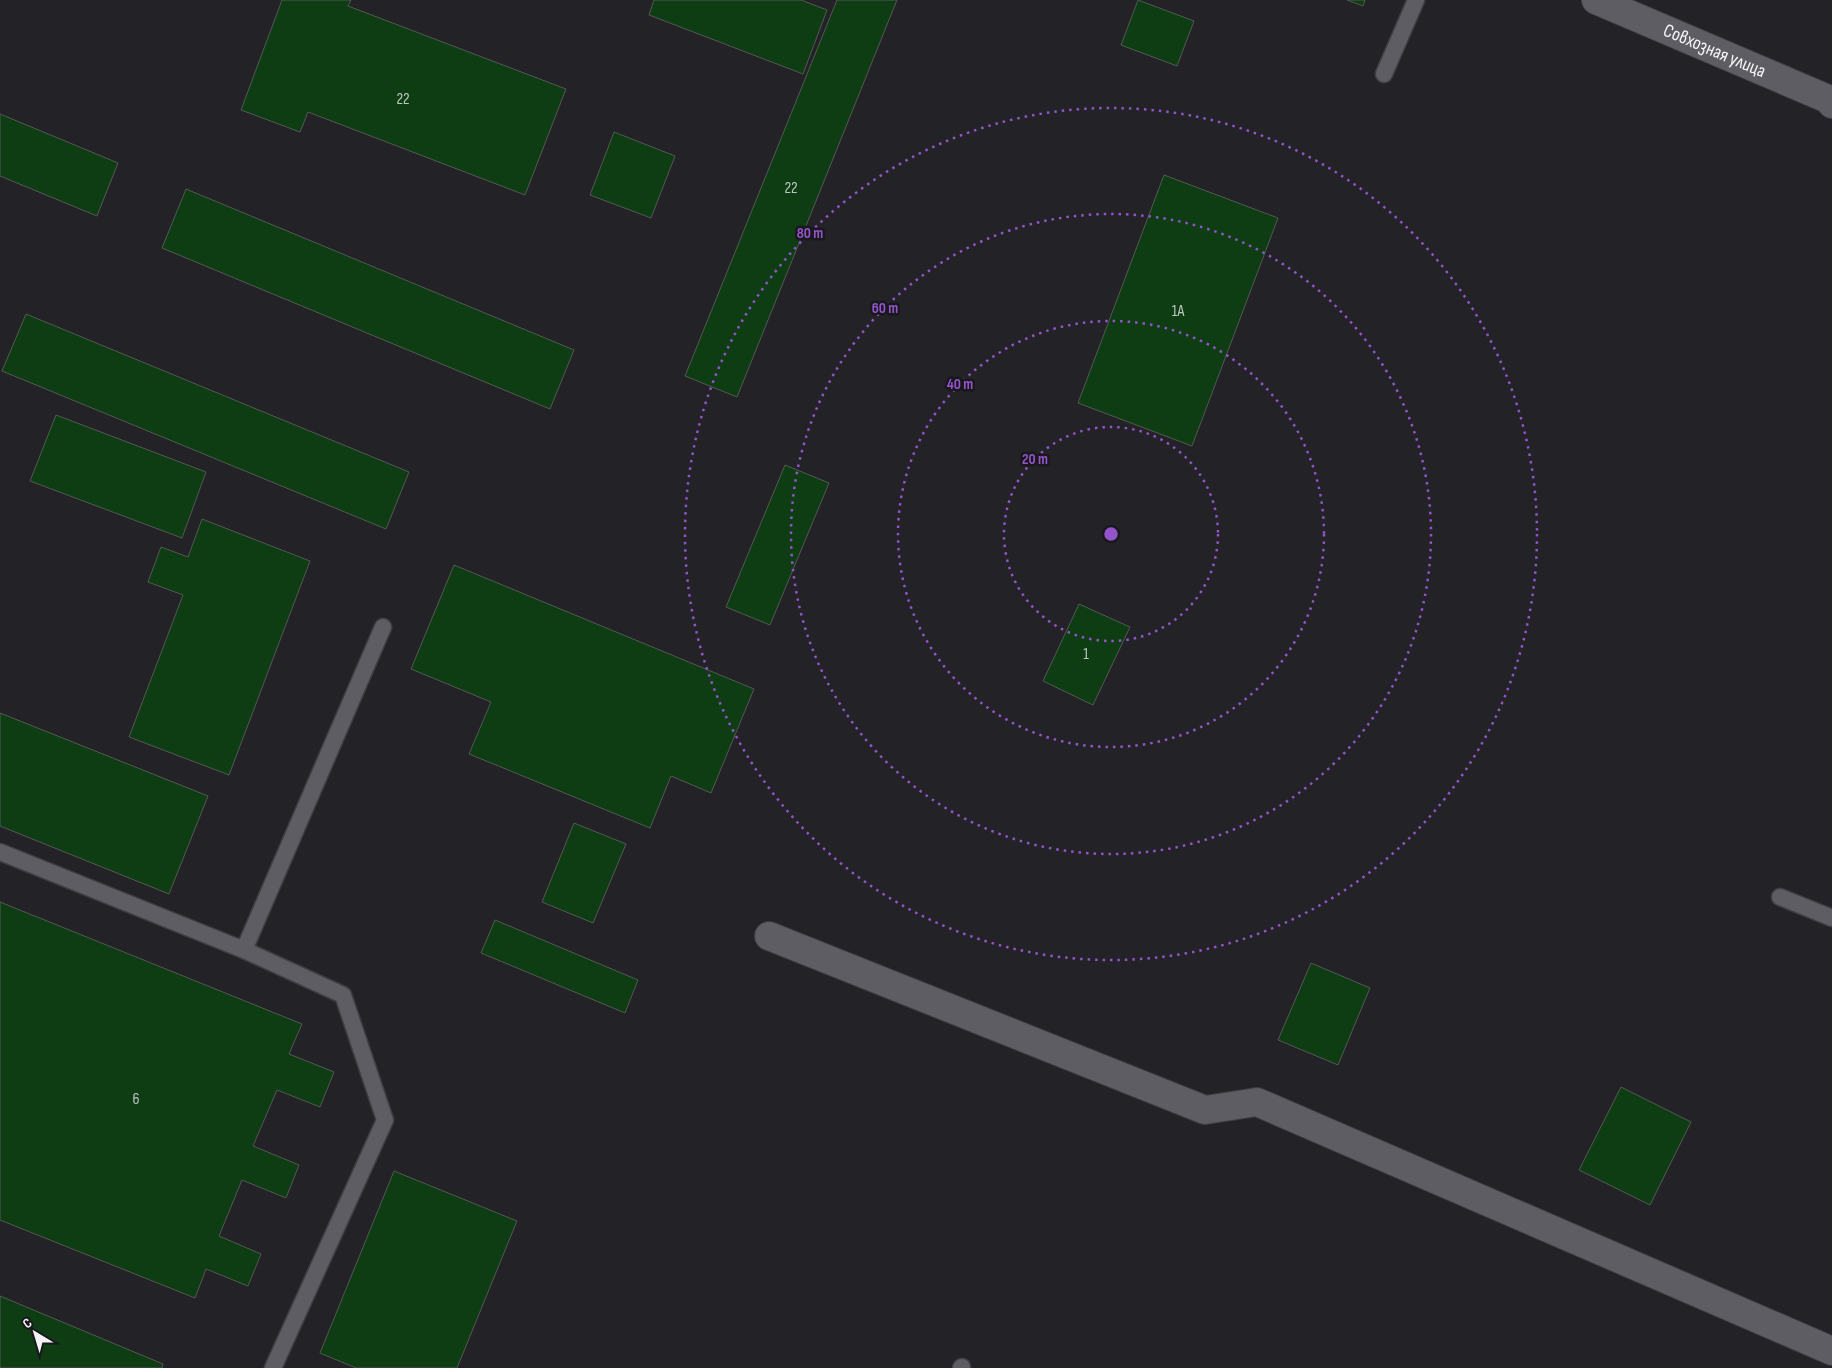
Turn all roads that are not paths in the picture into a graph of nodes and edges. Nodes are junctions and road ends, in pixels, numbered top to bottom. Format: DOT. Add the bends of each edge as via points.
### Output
graph roads {
  1 [pos="1416,0"];
  2 [pos="1596,0"];
  3 [pos="1384,74"];
  4 [pos="1832,104"];
  5 [pos="383,627"];
  6 [pos="0,852"];
  7 [pos="1780,897"];
  8 [pos="1832,918"];
  9 [pos="769,936"];
  10 [pos="244,950"];
  11 [pos="1832,1351"];
  12 [pos="273,1368"];
  1 -- 3 [label="lane"];
  2 -- 4 [label="street, Совхозная улица" via="1828,99"];
  5 -- 10 [label="lane"];
  6 -- 10 [label="lane"];
  7 -- 8 [label="lane"];
  9 -- 11 [label="street" via="1205,1110 1257,1102"];
  10 -- 12 [label="lane" via="343,995 385,1120"];
}
